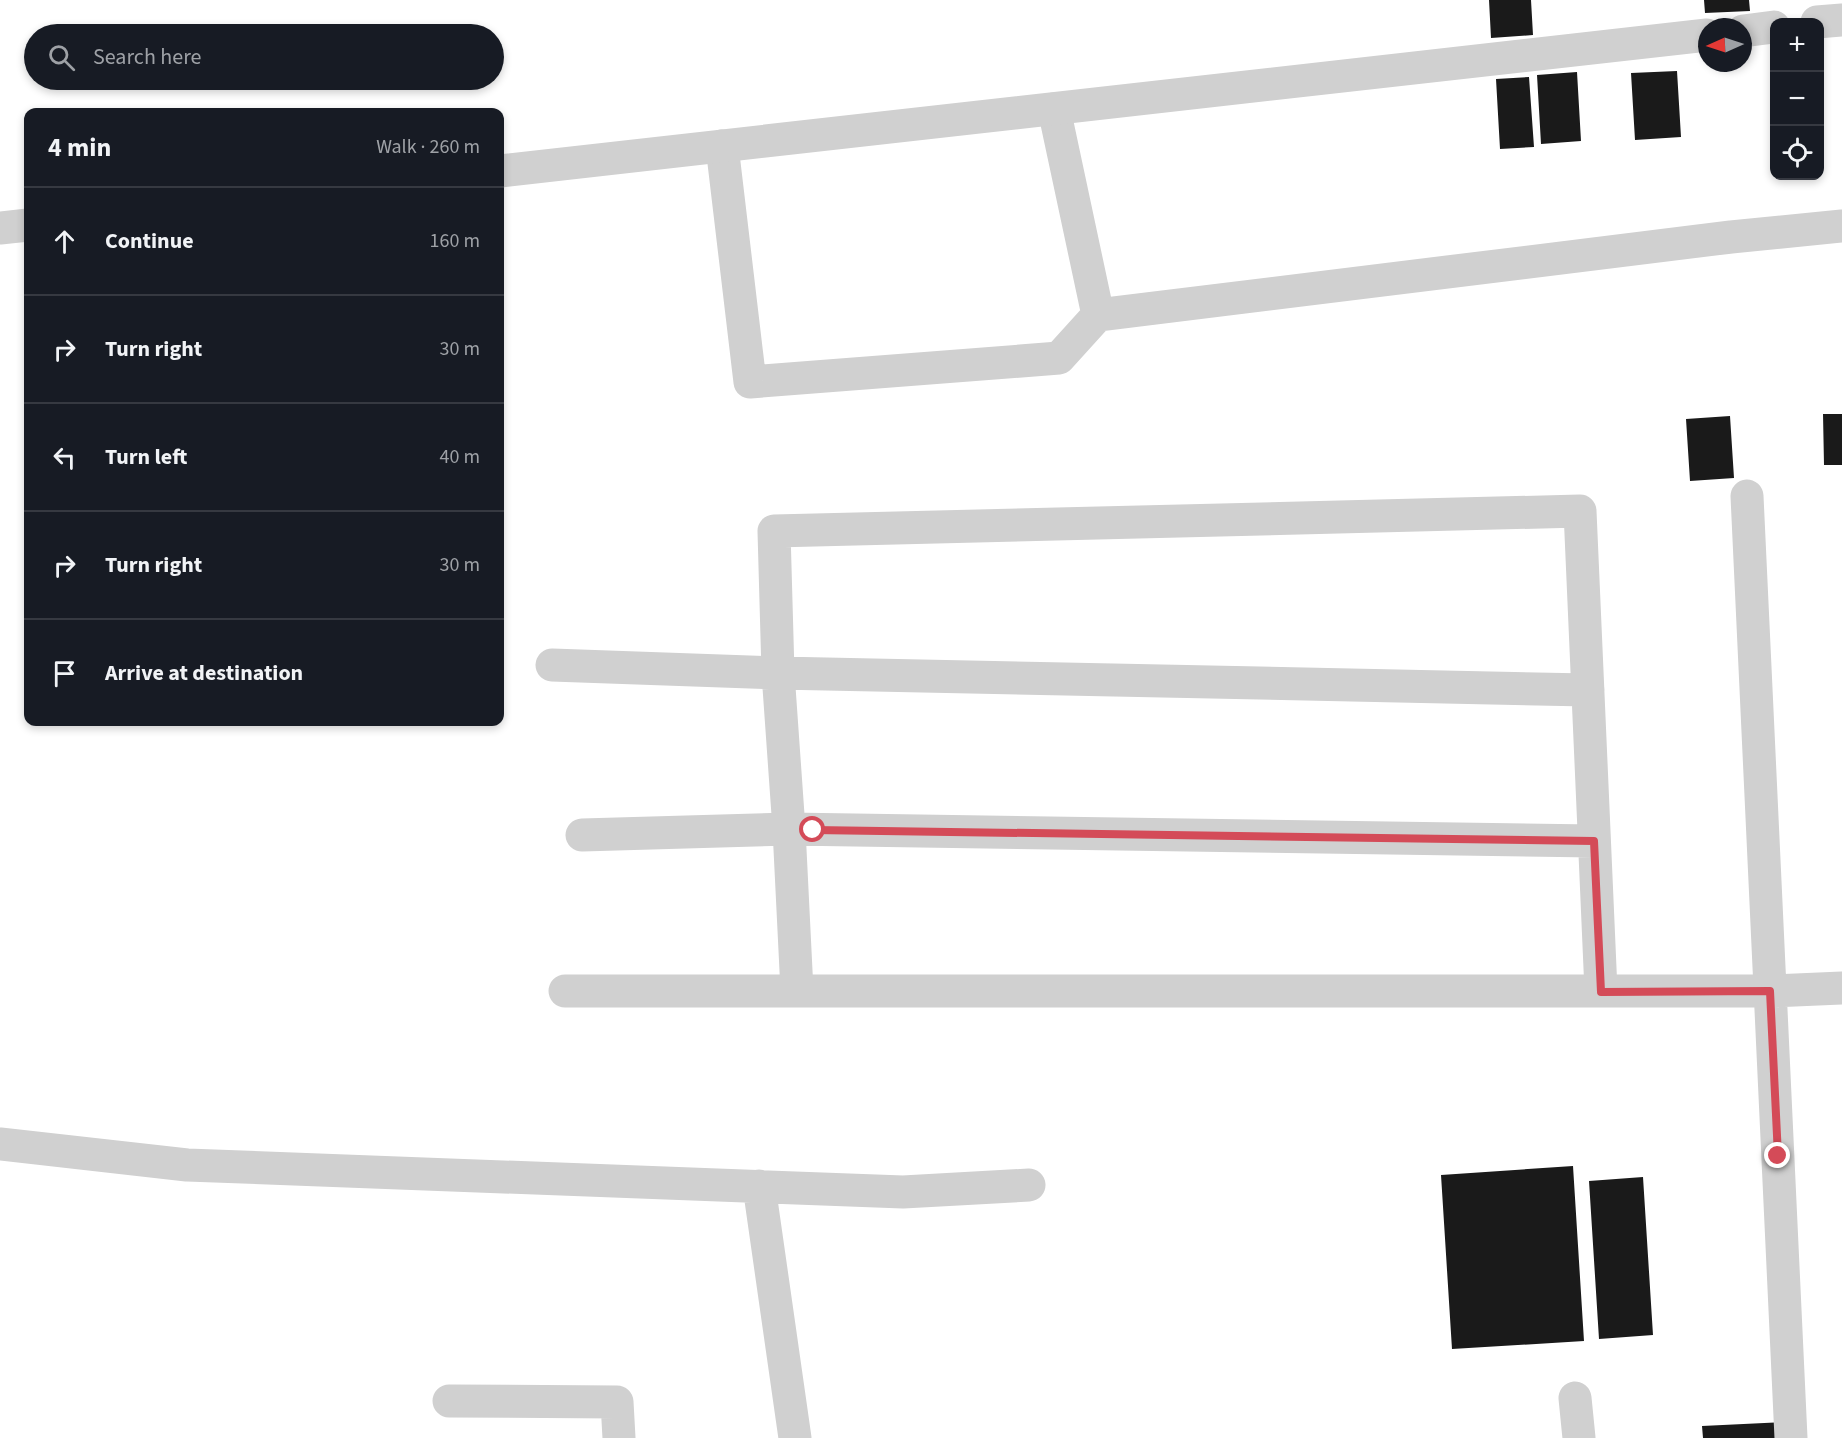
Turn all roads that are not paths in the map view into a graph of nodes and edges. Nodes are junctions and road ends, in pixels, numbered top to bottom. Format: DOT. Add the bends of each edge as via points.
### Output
graph roads {
  1 [pos="1842,20"];
  2 [pos="1824,21"];
  3 [pos="1770,28"];
  4 [pos="1752,30"];
  5 [pos="1698,36"];
  6 [pos="1054,109"];
  7 [pos="722,146"];
  8 [pos="504,171"];
  9 [pos="24,225"];
  10 [pos="1842,226"];
  11 [pos="0,228"];
  12 [pos="1098,315"];
  13 [pos="1747,496"];
  14 [pos="552,665"];
  15 [pos="778,673"];
  16 [pos="1588,690"];
  17 [pos="789,829"];
  18 [pos="582,835"];
  19 [pos="1594,841"];
  20 [pos="1842,988"];
  21 [pos="565,991"];
  22 [pos="798,991"];
  23 [pos="1770,991"];
  24 [pos="1601,992"];
  25 [pos="0,1144"];
  26 [pos="1029,1185"];
  27 [pos="759,1186"];
  28 [pos="1575,1398"];
  29 [pos="449,1401"];
  30 [pos="619,1438"];
  31 [pos="795,1438"];
  32 [pos="1579,1438"];
  33 [pos="1791,1438"];
  1 -- 2 [label="street"];
  3 -- 4 [label="street"];
  5 -- 6 [label="street"];
  6 -- 7 [label="street"];
  6 -- 12 [label="street"];
  7 -- 8 [label="street"];
  7 -- 12 [label="street" via="750,382 1059,358"];
  9 -- 11 [label="street"];
  10 -- 12 [label="street"];
  13 -- 23 [label="street"];
  14 -- 15 [label="street"];
  15 -- 16 [label="street"];
  15 -- 16 [label="street" via="774,531 1580,511"];
  15 -- 17 [label="street"];
  16 -- 19 [label="street"];
  17 -- 18 [label="street"];
  17 -- 19 [label="street"];
  17 -- 22 [label="street"];
  19 -- 24 [label="street"];
  20 -- 23 [label="street"];
  21 -- 22 [label="street"];
  22 -- 24 [label="street"];
  23 -- 24 [label="street"];
  23 -- 33 [label="street"];
  25 -- 27 [label="street" via="187,1166"];
  26 -- 27 [label="street" via="903,1192"];
  27 -- 31 [label="street"];
  28 -- 32 [label="street"];
  29 -- 30 [label="street" via="617,1402"];
}
